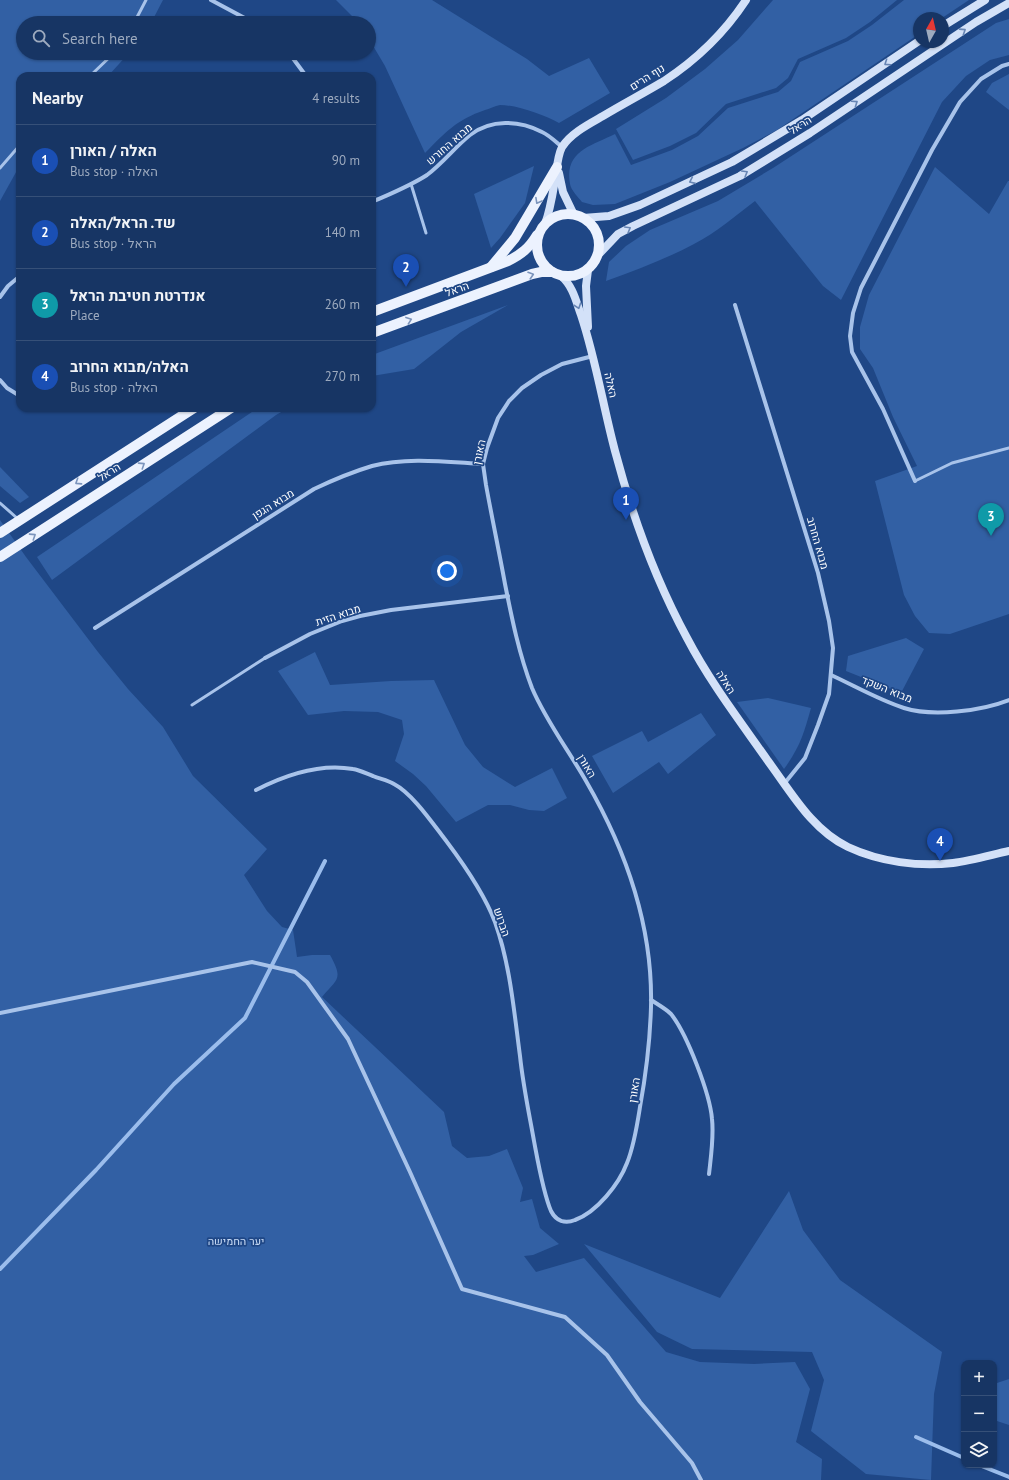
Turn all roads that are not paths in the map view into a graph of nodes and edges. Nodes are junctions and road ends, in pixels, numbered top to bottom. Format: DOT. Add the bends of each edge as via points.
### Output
graph roads {
  1 [pos="146,0"];
  2 [pos="211,0"];
  3 [pos="746,0"];
  4 [pos="985,0"];
  5 [pos="1009,3"];
  6 [pos="138,16"];
  7 [pos="241,16"];
  8 [pos="949,22"];
  9 [pos="913,45"];
  10 [pos="107,60"];
  11 [pos="294,60"];
  12 [pos="1009,64"];
  13 [pos="94,72"];
  14 [pos="303,72"];
  15 [pos="562,147"];
  16 [pos="16,150"];
  17 [pos="557,166"];
  18 [pos="0,168"];
  19 [pos="411,184"];
  20 [pos="376,200"];
  21 [pos="578,216"];
  22 [pos="542,228"];
  23 [pos="426,233"];
  24 [pos="599,254"];
  25 [pos="490,268"];
  26 [pos="588,270"];
  27 [pos="557,274"];
  28 [pos="16,279"];
  29 [pos="0,296"];
  30 [pos="735,305"];
  31 [pos="376,311"];
  32 [pos="376,332"];
  33 [pos="589,340"];
  34 [pos="593,356"];
  35 [pos="0,380"];
  36 [pos="16,393"];
  37 [pos="188,412"];
  38 [pos="225,412"];
  39 [pos="1009,448"];
  40 [pos="483,464"];
  41 [pos="915,481"];
  42 [pos="0,502"];
  43 [pos="20,520"];
  44 [pos="0,533"];
  45 [pos="0,557"];
  46 [pos="508,596"];
  47 [pos="94,628"];
  48 [pos="265,658"];
  49 [pos="831,675"];
  50 [pos="1009,700"];
  51 [pos="192,705"];
  52 [pos="784,784"];
  53 [pos="256,790"];
  54 [pos="1009,851"];
  55 [pos="651,1000"];
  56 [pos="0,1013"];
  57 [pos="709,1174"];
  58 [pos="573,1221"];
  59 [pos="701,1480"];
  1 -- 6 [label="lane"];
  2 -- 7 [label="street"];
  3 -- 15 [label="street, נוף הרים" via="721,33 684,66 582,129"];
  4 -- 8 [label="street"];
  24 -- 5 [label="street, הראל, one-way" via="618,234 740,176 781,151 948,40"];
  9 -- 21 [label="street, הראל, one-way" via="802,120 732,162 633,208 609,216"];
  10 -- 13 [label="lane"];
  11 -- 14 [label="street"];
  12 -- 41 [label="street" via="981,79 960,102 932,150 861,288 853,313 850,336 852,352"];
  15 -- 17 [label="street, נוף הרים"];
  15 -- 19 [label="street, מבוא החורש" via="543,132 499,122 470,135 442,163"];
  16 -- 18 [label="lane"];
  17 -- 21 [label="street, נוף הרים" via="563,192"];
  17 -- 22 [label="street, נוף הרים" via="550,211"];
  17 -- 25 [label="main road, one-way" via="515,238"];
  19 -- 20 [label="street, מבוא החורש"];
  19 -- 23 [label="lane"];
  21 -- 22 [label="main road" via="560,215 552,218"];
  21 -- 24 [label="main road" via="594,227 600,245"];
  22 -- 25 [label="main road, הראל" via="530,247 520,255"];
  22 -- 27 [label="main road" via="537,250 545,266"];
  24 -- 26 [label="main road"];
  25 -- 31 [label="main road, הראל"];
  26 -- 27 [label="main road" via="571,276"];
  26 -- 33 [label="street, האלה" via="586,286"];
  32 -- 27 [label="main road, הראל, one-way" via="532,274"];
  27 -- 33 [label="street, האלה, one-way" via="567,281 573,290"];
  28 -- 29 [label="street"];
  30 -- 49 [label="street, מבוא החרוב" via="818,573 833,648"];
  33 -- 34 [label="street, האלה"];
  34 -- 40 [label="street, האורן" via="562,364 522,388 498,418"];
  34 -- 52 [label="street, האלה" via="626,492 663,590 687,638 719,692"];
  35 -- 36 [label="street"];
  37 -- 43 [label="main road, הראל, one-way"];
  45 -- 38 [label="main road, הראל, one-way"];
  39 -- 41 [label="lane" via="952,463"];
  40 -- 46 [label="street, האורן"];
  40 -- 47 [label="street, מבוא הגפן" via="399,462 373,466 341,476 314,489"];
  42 -- 43 [label="lane"];
  43 -- 44 [label="main road, הראל"];
  46 -- 48 [label="street, מבוא הזית" via="360,616 310,634"];
  46 -- 55 [label="street, האורן" via="520,654 534,692 608,822 636,892 644,925"];
  48 -- 51 [label="lane, מבוא הזית"];
  49 -- 50 [label="street, מבוא השקד" via="904,708 922,712 951,712 995,705"];
  49 -- 52 [label="street, מבוא החרוב" via="829,694 805,758"];
  52 -- 54 [label="street, האלה" via="822,829 848,847 870,855 898,862 933,864 955,863"];
  53 -- 58 [label="street, הברוש" via="299,772 330,768 354,769 395,784 418,805 457,855 481,893 495,922 511,991 521,1070 538,1164 550,1209 555,1218"];
  55 -- 57 [label="street" via="670,1013 685,1037 704,1086 712,1118"];
  55 -- 58 [label="street, האורן" via="644,1085 628,1162 618,1182 606,1197 591,1211"];
  56 -- 59 [label="street" via="252,962 295,972 306,982 348,1038 462,1289 565,1317 607,1355 640,1402 692,1463"];
}
